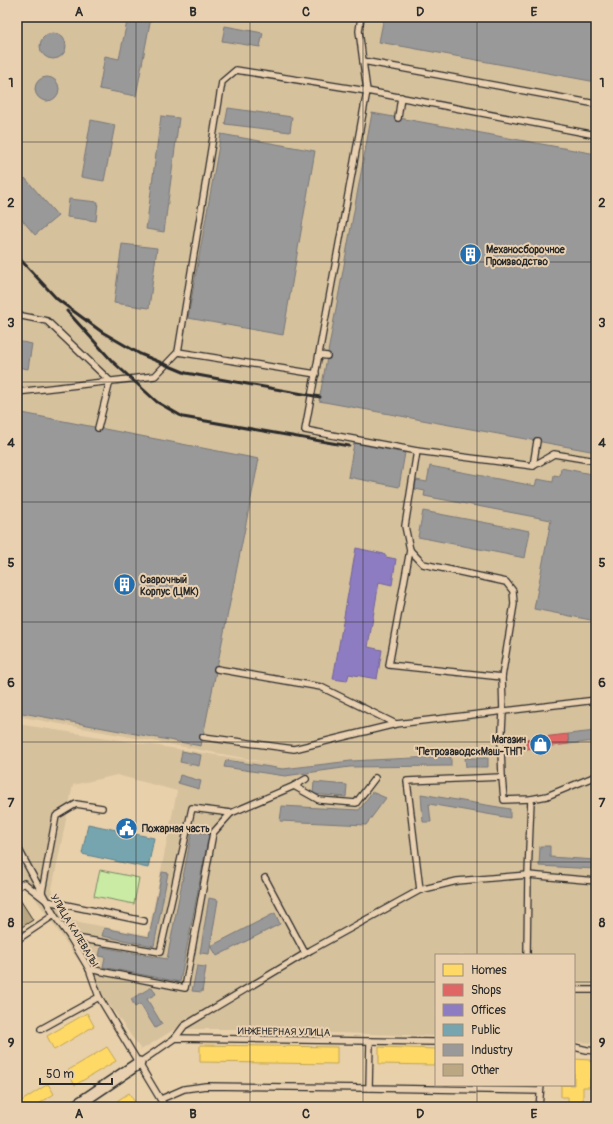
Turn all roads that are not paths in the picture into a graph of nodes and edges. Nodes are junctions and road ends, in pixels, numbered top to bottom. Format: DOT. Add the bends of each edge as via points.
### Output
graph roads {
  1 [pos="361,17"];
  2 [pos="363,61"];
  3 [pos="367,91"];
  4 [pos="401,98"];
  5 [pos="596,104"];
  6 [pos="398,118"];
  7 [pos="596,135"];
  8 [pos="17,315"];
  9 [pos="178,352"];
  10 [pos="319,355"];
  11 [pos="327,356"];
  12 [pos="316,374"];
  13 [pos="110,381"];
  14 [pos="17,392"];
  15 [pos="98,428"];
  16 [pos="538,441"];
  17 [pos="418,451"];
  18 [pos="596,461"];
  19 [pos="533,466"];
  20 [pos="410,550"];
  21 [pos="217,669"];
  22 [pos="502,677"];
  23 [pos="596,700"];
  24 [pos="503,712"];
  25 [pos="396,724"];
  26 [pos="203,737"];
  27 [pos="596,776"];
  28 [pos="502,777"];
  29 [pos="374,778"];
  30 [pos="306,779"];
  31 [pos="294,786"];
  32 [pos="531,799"];
  33 [pos="102,808"];
  34 [pos="231,813"];
  35 [pos="17,846"];
  36 [pos="528,875"];
  37 [pos="265,878"];
  38 [pos="596,881"];
  39 [pos="17,887"];
  40 [pos="420,890"];
  41 [pos="42,892"];
  42 [pos="47,901"];
  43 [pos="54,915"];
  44 [pos="144,921"];
  45 [pos="70,937"];
  46 [pos="17,940"];
  47 [pos="305,953"];
  48 [pos="527,954"];
  49 [pos="89,968"];
  50 [pos="575,990"];
  51 [pos="596,990"];
  52 [pos="99,997"];
  53 [pos="41,1029"];
  54 [pos="175,1038"];
  55 [pos="370,1041"];
  56 [pos="435,1042"];
  57 [pos="575,1047"];
  58 [pos="596,1050"];
  59 [pos="139,1063"];
  60 [pos="368,1088"];
  61 [pos="540,1088"];
  62 [pos="161,1099"];
  63 [pos="91,1102"];
  64 [pos="74,1107"];
  65 [pos="165,1107"];
  66 [pos="539,1107"];
  1 -- 2 [label="lane" via="359,32"];
  2 -- 3 [label="lane"];
  2 -- 5 [label="lane"];
  3 -- 4 [label="lane"];
  3 -- 9 [label="lane" via="236,70 222,82"];
  3 -- 10 [label="lane"];
  4 -- 6 [label="lane"];
  4 -- 7 [label="lane"];
  8 -- 13 [label="lane" via="47,321"];
  9 -- 12 [label="lane"];
  9 -- 13 [label="lane" via="155,376"];
  10 -- 11 [label="lane"];
  10 -- 12 [label="lane"];
  12 -- 17 [label="lane" via="305,430"];
  13 -- 14 [label="lane"];
  13 -- 15 [label="lane"];
  16 -- 19 [label="lane"];
  17 -- 19 [label="lane"];
  17 -- 20 [label="lane" via="405,526"];
  18 -- 19 [label="lane" via="554,454"];
  20 -- 22 [label="lane" via="423,564 506,582 513,591 514,604"];
  20 -- 22 [label="lane" via="389,665"];
  21 -- 25 [label="lane" via="320,687"];
  22 -- 24 [label="lane"];
  23 -- 24 [label="lane"];
  24 -- 25 [label="lane"];
  24 -- 28 [label="lane"];
  25 -- 26 [label="lane" via="294,749"];
  27 -- 32 [label="lane" via="547,796"];
  28 -- 32 [label="lane" via="504,800"];
  28 -- 40 [label="lane" via="407,781"];
  29 -- 31 [label="lane" via="356,803 319,800"];
  30 -- 31 [label="lane"];
  31 -- 34 [label="lane"];
  32 -- 36 [label="lane"];
  33 -- 41 [label="lane" via="76,804 56,816"];
  34 -- 45 [label="lane" via="192,808 160,952"];
  34 -- 49 [label="lane" via="213,833 185,988"];
  35 -- 41 [label="lane, УЛИЦА КАЛЕВАЛЫ"];
  36 -- 38 [label="lane"];
  36 -- 40 [label="lane" via="457,881"];
  36 -- 48 [label="lane"];
  37 -- 47 [label="lane"];
  39 -- 42 [label="lane" via="24,882"];
  40 -- 47 [label="lane"];
  41 -- 42 [label="lane, УЛИЦА КАЛЕВАЛЫ"];
  42 -- 43 [label="lane, УЛИЦА КАЛЕВАЛЫ"];
  42 -- 44 [label="lane"];
  43 -- 45 [label="lane, УЛИЦА КАЛЕВАЛЫ"];
  43 -- 46 [label="lane"];
  45 -- 49 [label="lane, УЛИЦА КАЛЕВАЛЫ"];
  47 -- 54 [label="lane" via="184,1026"];
  49 -- 52 [label="lane, УЛИЦА КАЛЕВАЛЫ"];
  50 -- 51 [label="lane"];
  52 -- 53 [label="lane"];
  52 -- 59 [label="lane, УЛИЦА КАЛЕВАЛЫ"];
  54 -- 55 [label="lane, ИНЖЕНЕРНАЯ УЛИЦА"];
  54 -- 59 [label="lane"];
  55 -- 56 [label="lane, ИНЖЕНЕРНАЯ УЛИЦА"];
  55 -- 60 [label="lane"];
  57 -- 58 [label="lane"];
  59 -- 62 [label="lane, УЛИЦА КАЛЕВАЛЫ"];
  59 -- 63 [label="street"];
  60 -- 61 [label="lane"];
  60 -- 62 [label="lane" via="206,1086 184,1088"];
  61 -- 66 [label="lane"];
  62 -- 65 [label="lane, УЛИЦА КАЛЕВАЛЫ"];
  63 -- 64 [label="street"];
}
